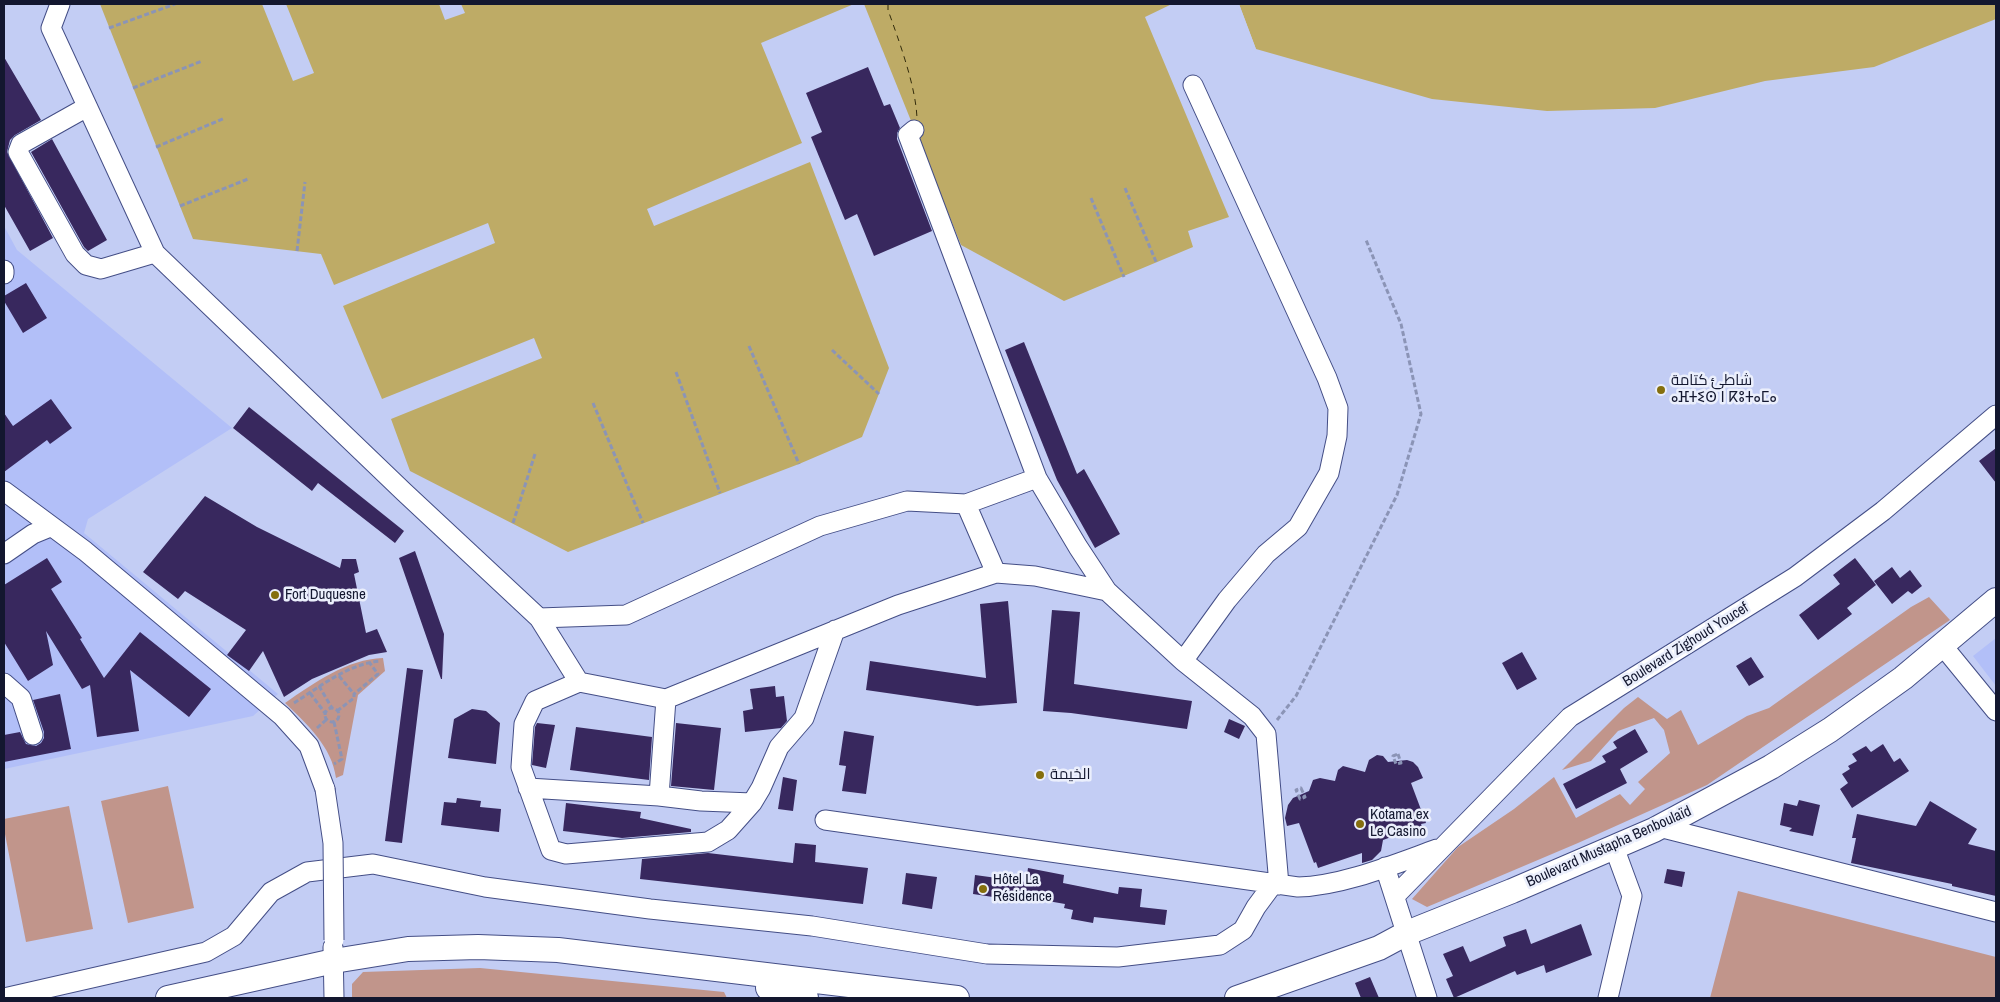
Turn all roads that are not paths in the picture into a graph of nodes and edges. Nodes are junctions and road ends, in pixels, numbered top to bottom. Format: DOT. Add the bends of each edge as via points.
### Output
graph roads {
  1 [pos="60,4"];
  2 [pos="1193,85"];
  3 [pos="87,107"];
  4 [pos="914,130"];
  5 [pos="155,253"];
  6 [pos="4,270"];
  7 [pos="4,274"];
  8 [pos="1996,415"];
  9 [pos="1037,478"];
  10 [pos="4,491"];
  11 [pos="966,504"];
  12 [pos="50,527"];
  13 [pos="4,554"];
  14 [pos="996,573"];
  15 [pos="1107,591"];
  16 [pos="1996,600"];
  17 [pos="539,618"];
  18 [pos="835,630"];
  19 [pos="1942,646"];
  20 [pos="1183,661"];
  21 [pos="579,682"];
  22 [pos="4,683"];
  23 [pos="666,699"];
  24 [pos="1996,711"];
  25 [pos="33,735"];
  26 [pos="528,788"];
  27 [pos="659,796"];
  28 [pos="752,802"];
  29 [pos="825,820"];
  30 [pos="1659,827"];
  31 [pos="1443,846"];
  32 [pos="1614,847"];
  33 [pos="1386,867"];
  34 [pos="1276,884"];
  35 [pos="1395,896"];
  36 [pos="1996,912"];
  37 [pos="1407,933"];
  38 [pos="334,951"];
  39 [pos="707,969"];
  40 [pos="838,985"];
  41 [pos="4,998"];
  42 [pos="168,998"];
  43 [pos="334,998"];
  44 [pos="798,998"];
  45 [pos="958,998"];
  46 [pos="1237,998"];
  47 [pos="1427,998"];
  48 [pos="1608,998"];
  1 -- 3 [label="street" via="51,28"];
  2 -- 20 [label="street" via="1327,378 1338,408 1338,436 1329,472 1298,527 1266,554"];
  3 -- 5 [label="street"];
  3 -- 5 [label="street" via="21,144 18,152 75,254 86,265 101,269"];
  4 -- 9 [label="street" via="908,135"];
  5 -- 17 [label="street"];
  6 -- 7 [label="street"];
  8 -- 31 [label="street, Boulevard Zighoud Youcef" via="1884,512 1795,576 1570,717"];
  9 -- 11 [label="street"];
  9 -- 15 [label="street"];
  10 -- 12 [label="street"];
  11 -- 14 [label="street"];
  11 -- 17 [label="street" via="907,501 820,526 626,615"];
  12 -- 13 [label="street"];
  12 -- 38 [label="street, bridge" via="86,551 279,713 309,746 322,781 334,843"];
  14 -- 15 [label="street" via="1035,576"];
  14 -- 18 [label="street" via="898,605"];
  15 -- 20 [label="street"];
  16 -- 19 [label="main road, Boulevard Mustapha Benboulaïd"];
  17 -- 21 [label="street"];
  18 -- 23 [label="street"];
  18 -- 28 [label="street" via="804,718 779,747"];
  19 -- 24 [label="street"];
  19 -- 30 [label="main road, Boulevard Mustapha Benboulaïd" via="1830,730 1771,767"];
  20 -- 34 [label="street" via="1252,716 1266,734"];
  21 -- 23 [label="street"];
  21 -- 26 [label="street" via="535,701 524,724 521,767"];
  22 -- 25 [label="street" via="22,698"];
  23 -- 27 [label="street"];
  26 -- 27 [label="street"];
  26 -- 28 [label="street" via="551,850 566,854 708,842 728,830"];
  27 -- 28 [label="street"];
  29 -- 34 [label="street"];
  30 -- 32 [label="main road, Boulevard Mustapha Benboulaïd"];
  30 -- 36 [label="street"];
  31 -- 33 [label="street"];
  31 -- 35 [label="street, Boulevard Zighoud Youcef"];
  32 -- 37 [label="main road, Boulevard Mustapha Benboulaïd"];
  32 -- 48 [label="street" via="1632,896"];
  33 -- 34 [label="street" via="1316,887"];
  33 -- 35 [label="street"];
  34 -- 41 [label="street" via="1256,907 1243,930 1220,945 1118,957 996,954 812,926 486,887 373,864 306,872 270,892 234,936 206,952"];
  35 -- 37 [label="street"];
  37 -- 46 [label="main road, Boulevard Mustapha Benboulaïd" via="1379,948"];
  37 -- 47 [label="street"];
  38 -- 39 [label="main road" via="478,947 558,950"];
  38 -- 42 [label="main road"];
  38 -- 43 [label="street"];
  39 -- 40 [label="main road"];
  39 -- 44 [label="main road"];
  40 -- 44 [label="main road"];
  40 -- 45 [label="main road"];
}
